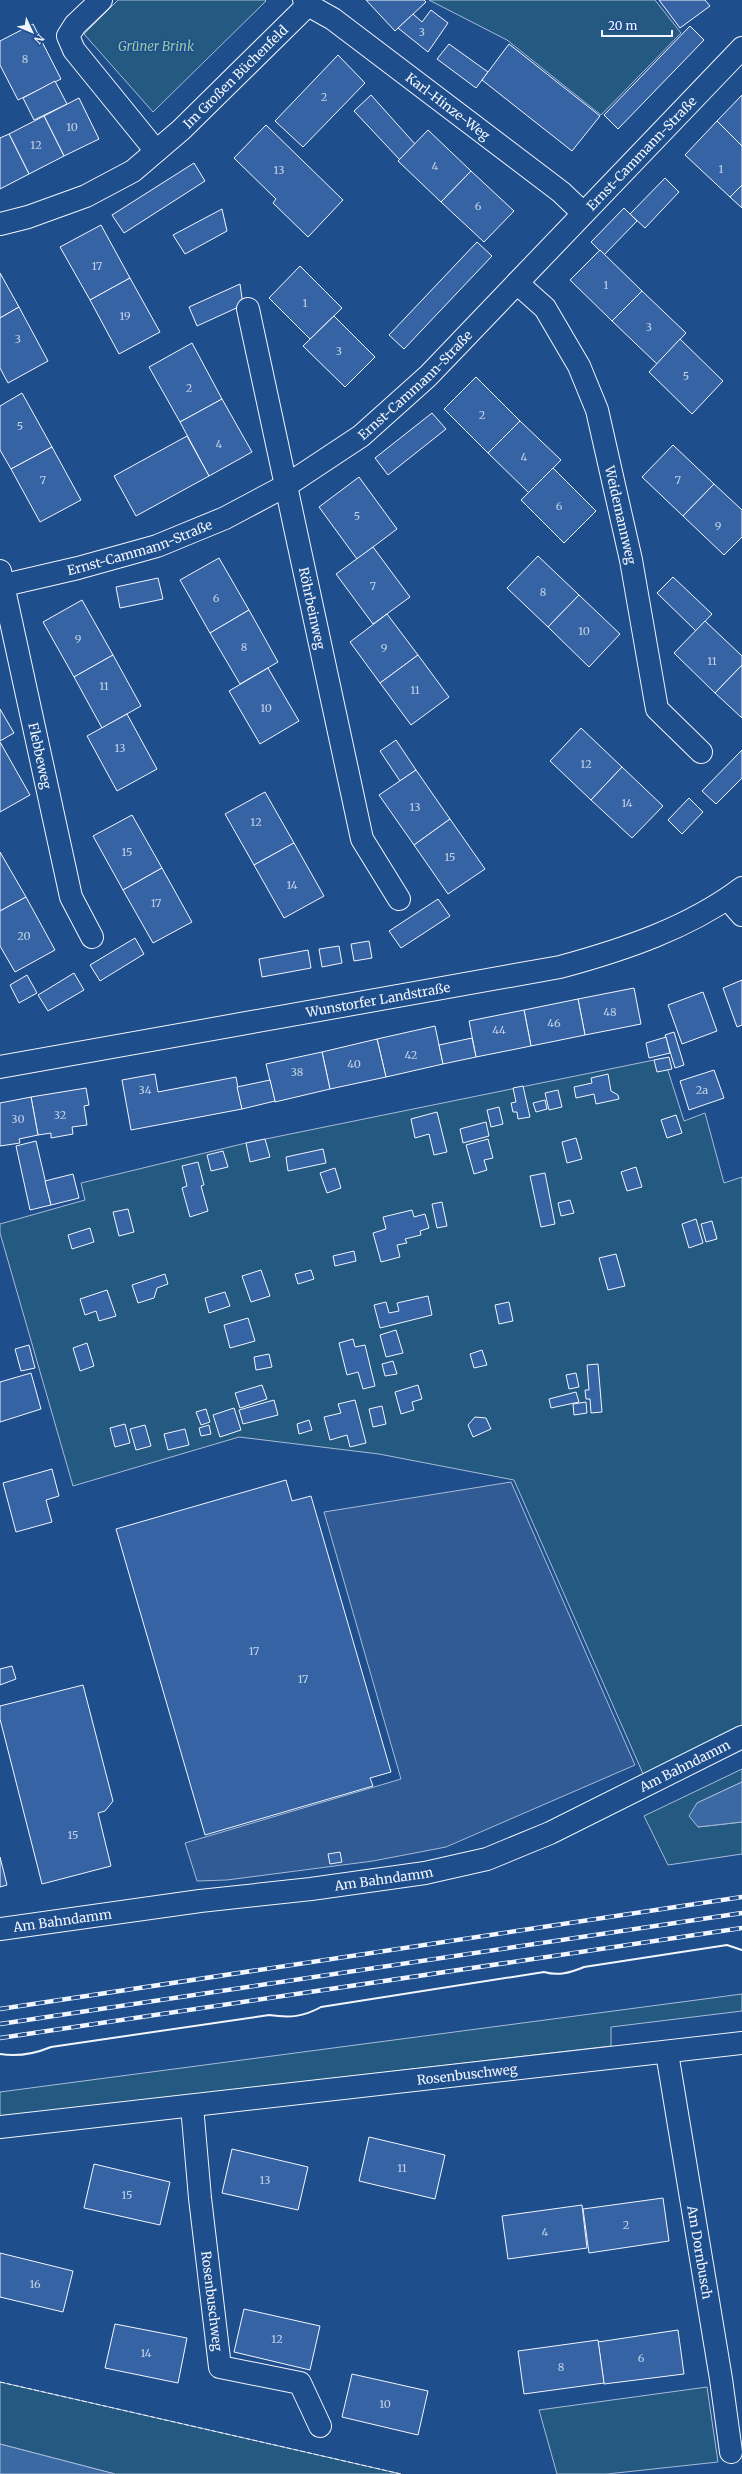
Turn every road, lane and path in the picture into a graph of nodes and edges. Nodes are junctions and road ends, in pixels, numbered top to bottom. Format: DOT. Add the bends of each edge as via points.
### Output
graph roads {
  1 [pos="101,0"];
  2 [pos="306,2"];
  3 [pos="742,48"];
  4 [pos="156,152"];
  5 [pos="583,213"];
  6 [pos="0,224"];
  7 [pos="517,283"];
  8 [pos="248,309"];
  9 [pos="287,485"];
  10 [pos="1,581"];
  11 [pos="701,752"];
  12 [pos="400,899"];
  13 [pos="737,901"];
  14 [pos="92,937"];
  15 [pos="0,1067"];
  16 [pos="742,1738"];
  17 [pos="0,1929"];
  18 [pos="742,2043"];
  19 [pos="667,2053"];
  20 [pos="192,2106"];
  21 [pos="0,2127"];
  22 [pos="320,2426"];
  23 [pos="731,2452"];
  1 -- 4 [label="street" via="75,25 68,36 74,50"];
  2 -- 4 [label="street, Im Großen Büchenfeld"];
  2 -- 5 [label="street, Karl-Hinze-Weg" via="333,19 561,192"];
  3 -- 5 [label="street, Ernst-Cammann-Straße"];
  4 -- 6 [label="street, Im Großen Büchenfeld" via="133,171 86,196 28,217"];
  5 -- 7 [label="street, Ernst-Cammann-Straße"];
  7 -- 9 [label="street, Ernst-Cammann-Straße" via="428,376 361,436"];
  7 -- 11 [label="street, Weidemannweg" via="545,308 579,366 597,410 632,560 657,708"];
  8 -- 9 [label="street, Röhrbeinweg"];
  9 -- 10 [label="street, Ernst-Cammann-Straße" via="225,518 157,546 78,568"];
  9 -- 12 [label="street, Röhrbeinweg" via="362,839"];
  10 -- 14 [label="street, Flebbeweg" via="71,897"];
  13 -- 15 [label="street, Wunstorfer Landstraße" via="638,942 560,967"];
  16 -- 17 [label="street, Am Bahndamm" via="550,1833 487,1859 425,1873"];
  18 -- 19 [label="street, Rosenbuschweg"];
  19 -- 20 [label="street, Rosenbuschweg"];
  19 -- 23 [label="street, Am Dornbusch"];
  20 -- 21 [label="street, Rosenbuschweg"];
  20 -- 22 [label="street, Rosenbuschweg" via="220,2367 300,2383"];
}
